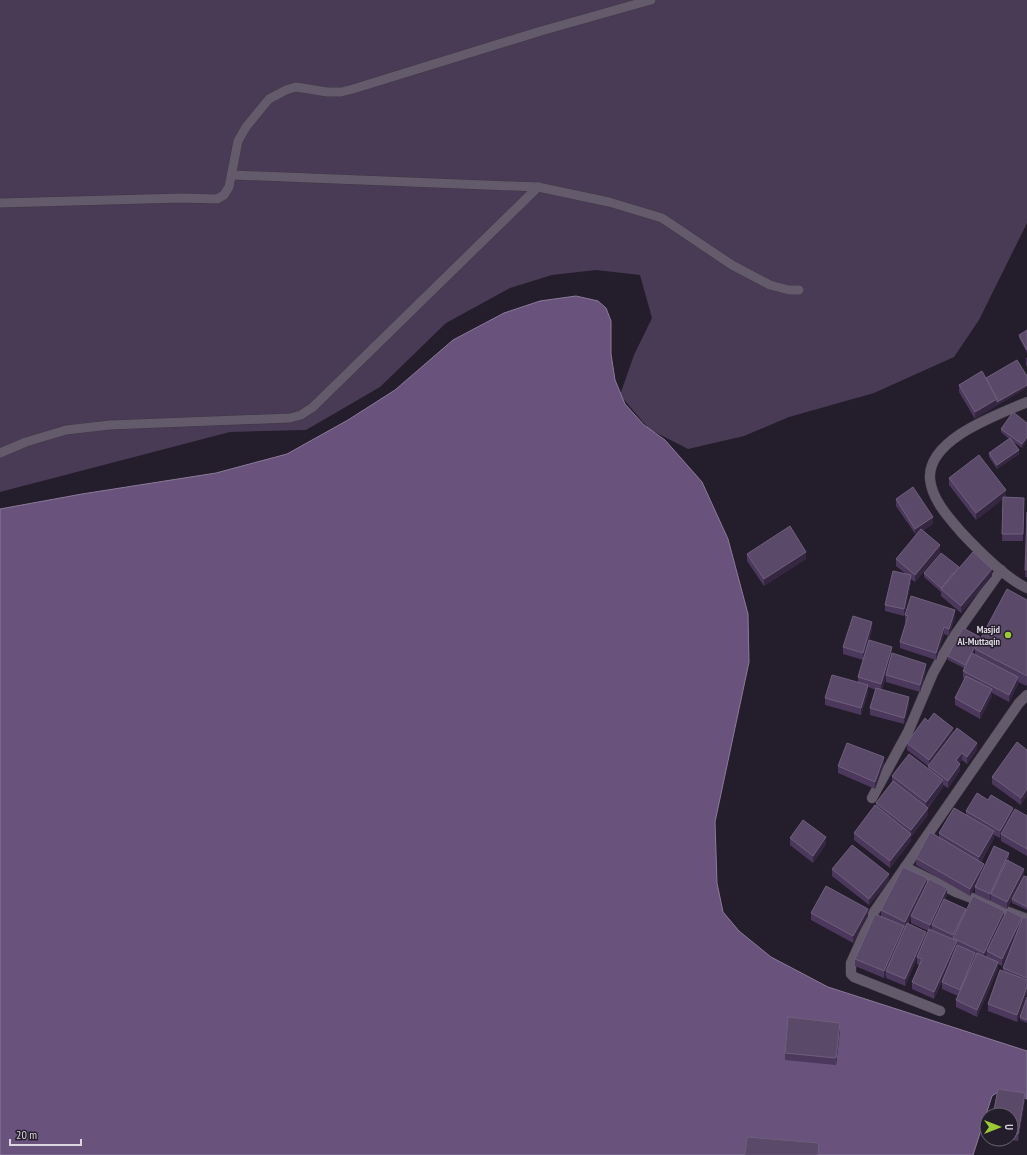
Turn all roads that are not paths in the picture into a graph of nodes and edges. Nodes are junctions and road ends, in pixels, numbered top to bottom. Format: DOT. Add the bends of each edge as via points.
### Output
graph roads {
  1 [pos="651,0"];
  2 [pos="232,175"];
  3 [pos="538,187"];
  4 [pos="0,202"];
  5 [pos="799,290"];
  6 [pos="1027,402"];
  7 [pos="0,453"];
  8 [pos="1001,570"];
  9 [pos="1027,588"];
  10 [pos="1027,695"];
  11 [pos="872,798"];
  12 [pos="905,866"];
  13 [pos="1027,919"];
  14 [pos="940,1010"];
  1 -- 2 [label="lane" via="354,89 327,92 296,87 286,90 269,99 246,127 238,141"];
  2 -- 3 [label="lane"];
  2 -- 4 [label="lane" via="229,187 224,195 217,199"];
  3 -- 5 [label="lane" via="609,202 662,218 732,265 770,285"];
  3 -- 7 [label="lane" via="352,370 301,415 290,418 110,424 66,430"];
  6 -- 8 [label="street" via="960,433 945,445 931,465 930,479 946,516"];
  8 -- 9 [label="street"];
  8 -- 11 [label="street" via="943,655 908,732"];
  10 -- 12 [label="street"];
  12 -- 13 [label="street" via="956,892"];
  12 -- 14 [label="street" via="874,912 851,963 851,974 860,980"];
}
